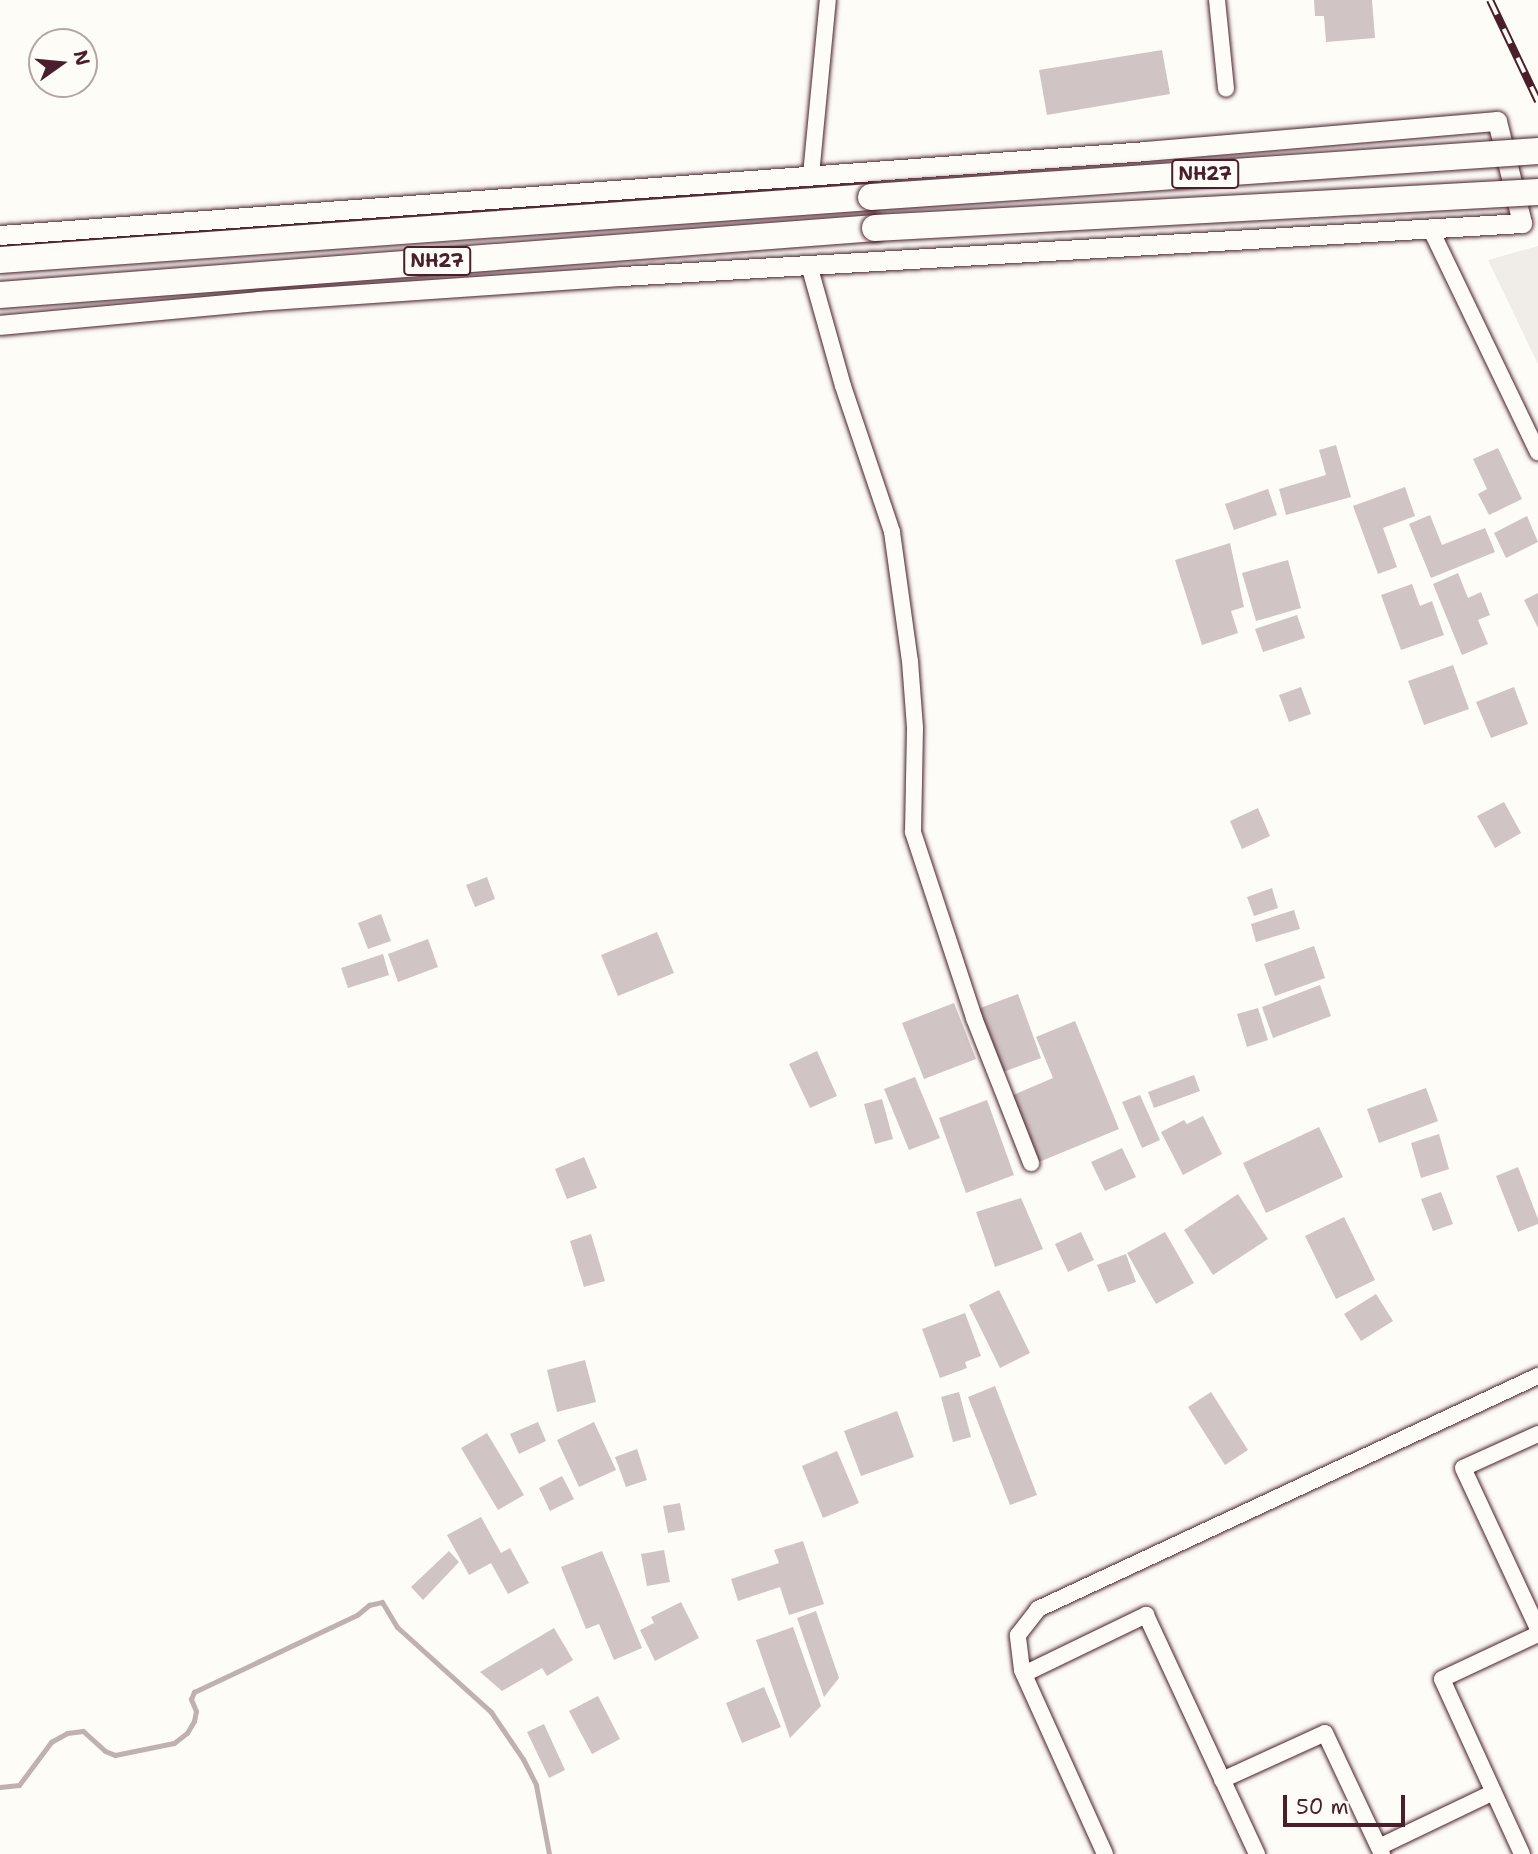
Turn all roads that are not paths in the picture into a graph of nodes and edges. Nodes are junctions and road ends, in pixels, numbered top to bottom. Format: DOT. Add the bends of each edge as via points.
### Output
graph roads {
  1 [pos="828,0"];
  2 [pos="1217,0"];
  3 [pos="1226,89"];
  4 [pos="1538,150"];
  5 [pos="811,175"];
  6 [pos="1538,192"];
  7 [pos="1430,228"];
  8 [pos="0,235"];
  9 [pos="0,260"];
  10 [pos="808,265"];
  11 [pos="0,295"];
  12 [pos="0,325"];
  13 [pos="1538,452"];
  14 [pos="1031,1163"];
  15 [pos="1538,1376"];
  16 [pos="1538,1434"];
  17 [pos="1538,1631"];
  18 [pos="1024,1674"];
  19 [pos="1222,1780"];
  20 [pos="1494,1793"];
  21 [pos="1380,1851"];
  22 [pos="1105,1854"];
  23 [pos="1257,1854"];
  24 [pos="1522,1854"];
  1 -- 5 [label="street"];
  2 -- 3 [label="street"];
  4 -- 9 [label="highway, NH27, bridge"];
  5 -- 7 [label="street" via="1497,121 1522,223"];
  5 -- 8 [label="street"];
  6 -- 11 [label="highway, NH27, bridge" via="875,228"];
  7 -- 10 [label="street"];
  7 -- 13 [label="street"];
  10 -- 12 [label="street" via="258,301"];
  10 -- 14 [label="street" via="892,532 915,728 913,832 974,1018"];
  15 -- 18 [label="street" via="1038,1609 1018,1635"];
  16 -- 17 [label="street" via="1464,1468"];
  17 -- 20 [label="street" via="1442,1679"];
  18 -- 19 [label="street" via="1146,1615"];
  18 -- 22 [label="street"];
  19 -- 21 [label="street" via="1325,1733"];
  19 -- 23 [label="street"];
  20 -- 21 [label="street"];
  20 -- 24 [label="street"];
}
